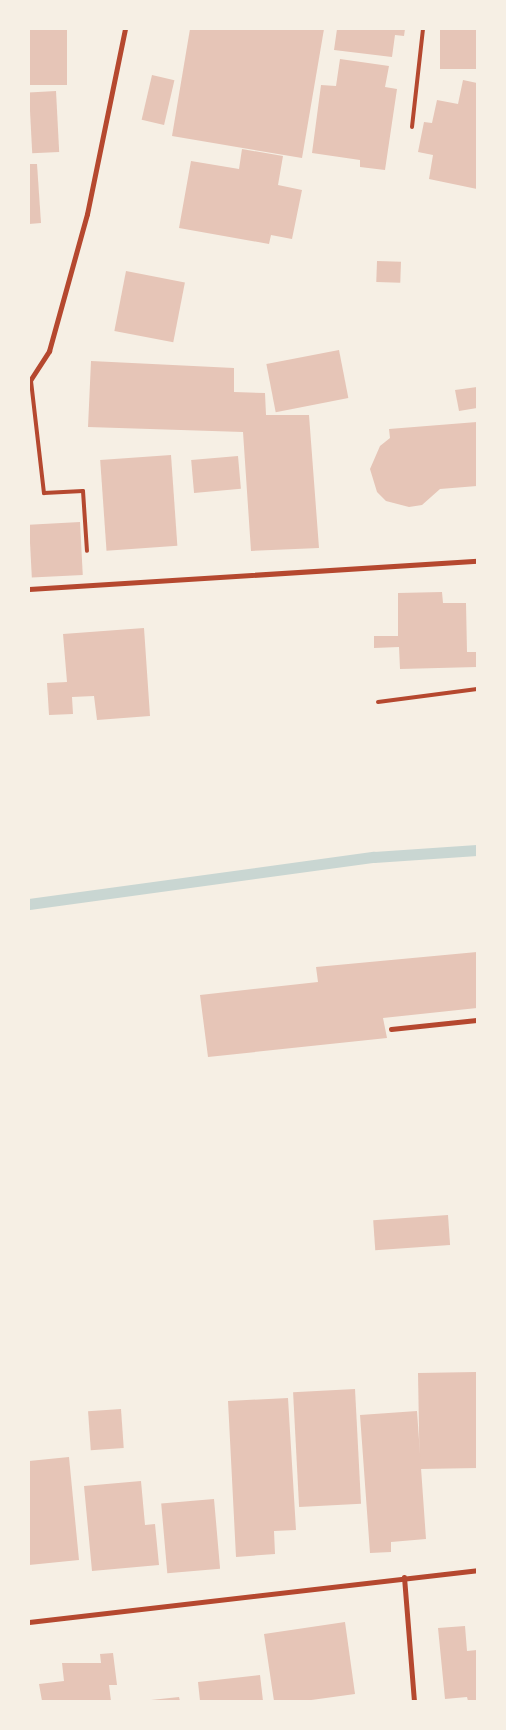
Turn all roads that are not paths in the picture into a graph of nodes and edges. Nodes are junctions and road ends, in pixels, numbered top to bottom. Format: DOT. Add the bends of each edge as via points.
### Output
graph roads {
  1 [pos="125,29"];
  2 [pos="423,29"];
  3 [pos="412,127"];
  4 [pos="30,381"];
  5 [pos="87,550"];
  6 [pos="477,561"];
  7 [pos="29,589"];
  8 [pos="477,689"];
  9 [pos="378,702"];
  10 [pos="477,1020"];
  11 [pos="391,1028"];
  12 [pos="477,1570"];
  13 [pos="404,1577"];
  14 [pos="29,1622"];
  15 [pos="414,1701"];
  1 -- 4 [label="street" via="87,214 49,351"];
  2 -- 3 [label="lane"];
  4 -- 5 [label="lane" via="44,493 83,491"];
  6 -- 7 [label="street"];
  8 -- 9 [label="lane"];
  10 -- 11 [label="street"];
  12 -- 13 [label="street"];
  13 -- 14 [label="street"];
  13 -- 15 [label="street"];
}
